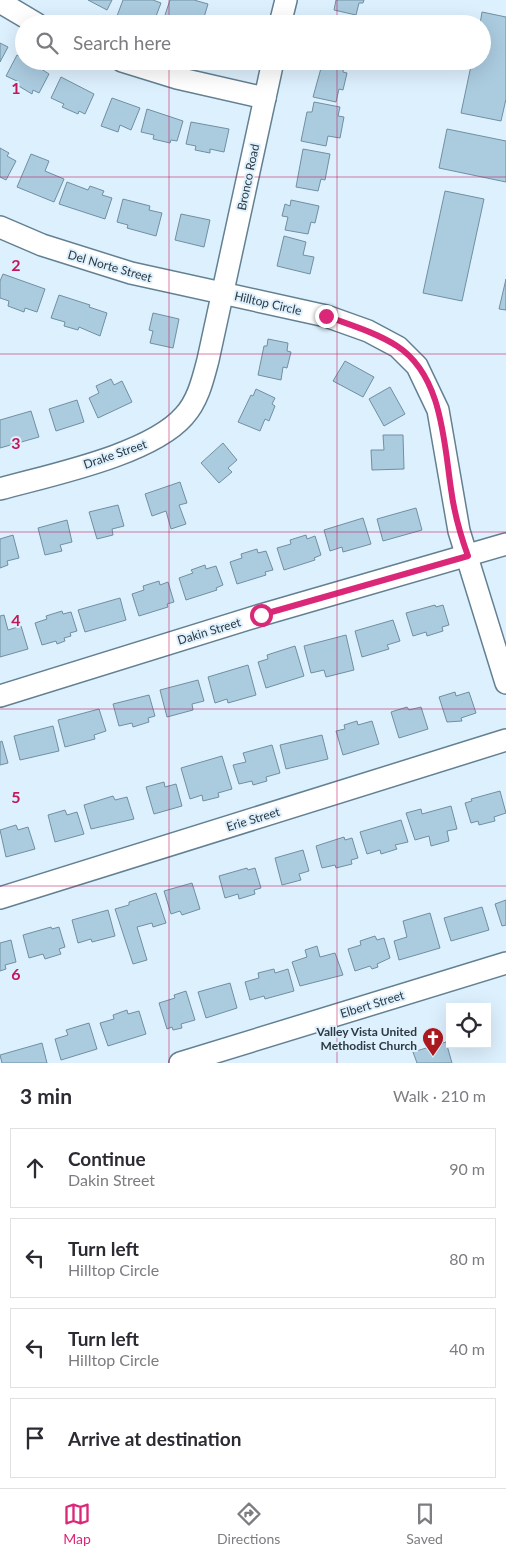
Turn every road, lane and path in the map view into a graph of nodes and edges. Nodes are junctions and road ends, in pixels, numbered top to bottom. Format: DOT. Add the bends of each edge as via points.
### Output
graph roads {
  1 [pos="286,0"];
  2 [pos="0,2"];
  3 [pos="22,15"];
  4 [pos="282,15"];
  5 [pos="152,70"];
  6 [pos="271,70"];
  7 [pos="266,98"];
  8 [pos="0,227"];
  9 [pos="223,293"];
  10 [pos="0,489"];
  11 [pos="506,544"];
  12 [pos="468,556"];
  13 [pos="506,683"];
  14 [pos="0,696"];
  15 [pos="506,740"];
  16 [pos="0,898"];
  17 [pos="506,963"];
  18 [pos="180,1063"];
  1 -- 4 [label="street"];
  2 -- 3 [label="street"];
  5 -- 7 [label="street"];
  6 -- 7 [label="street, Bronco Road"];
  7 -- 9 [label="street, Bronco Road"];
  8 -- 9 [label="street, Del Norte Street" via="97,264"];
  9 -- 10 [label="street, Drake Street" via="203,382 192,406 174,426 137,447"];
  9 -- 12 [label="street, Hilltop Circle" via="334,319 368,331 398,347 410,358 430,389 438,410 459,530"];
  11 -- 12 [label="street, Dakin Street"];
  12 -- 13 [label="street, Hilltop Circle"];
  12 -- 14 [label="street, Dakin Street" via="289,606"];
  15 -- 16 [label="street, Erie Street"];
  17 -- 18 [label="street, Elbert Street"];
}
